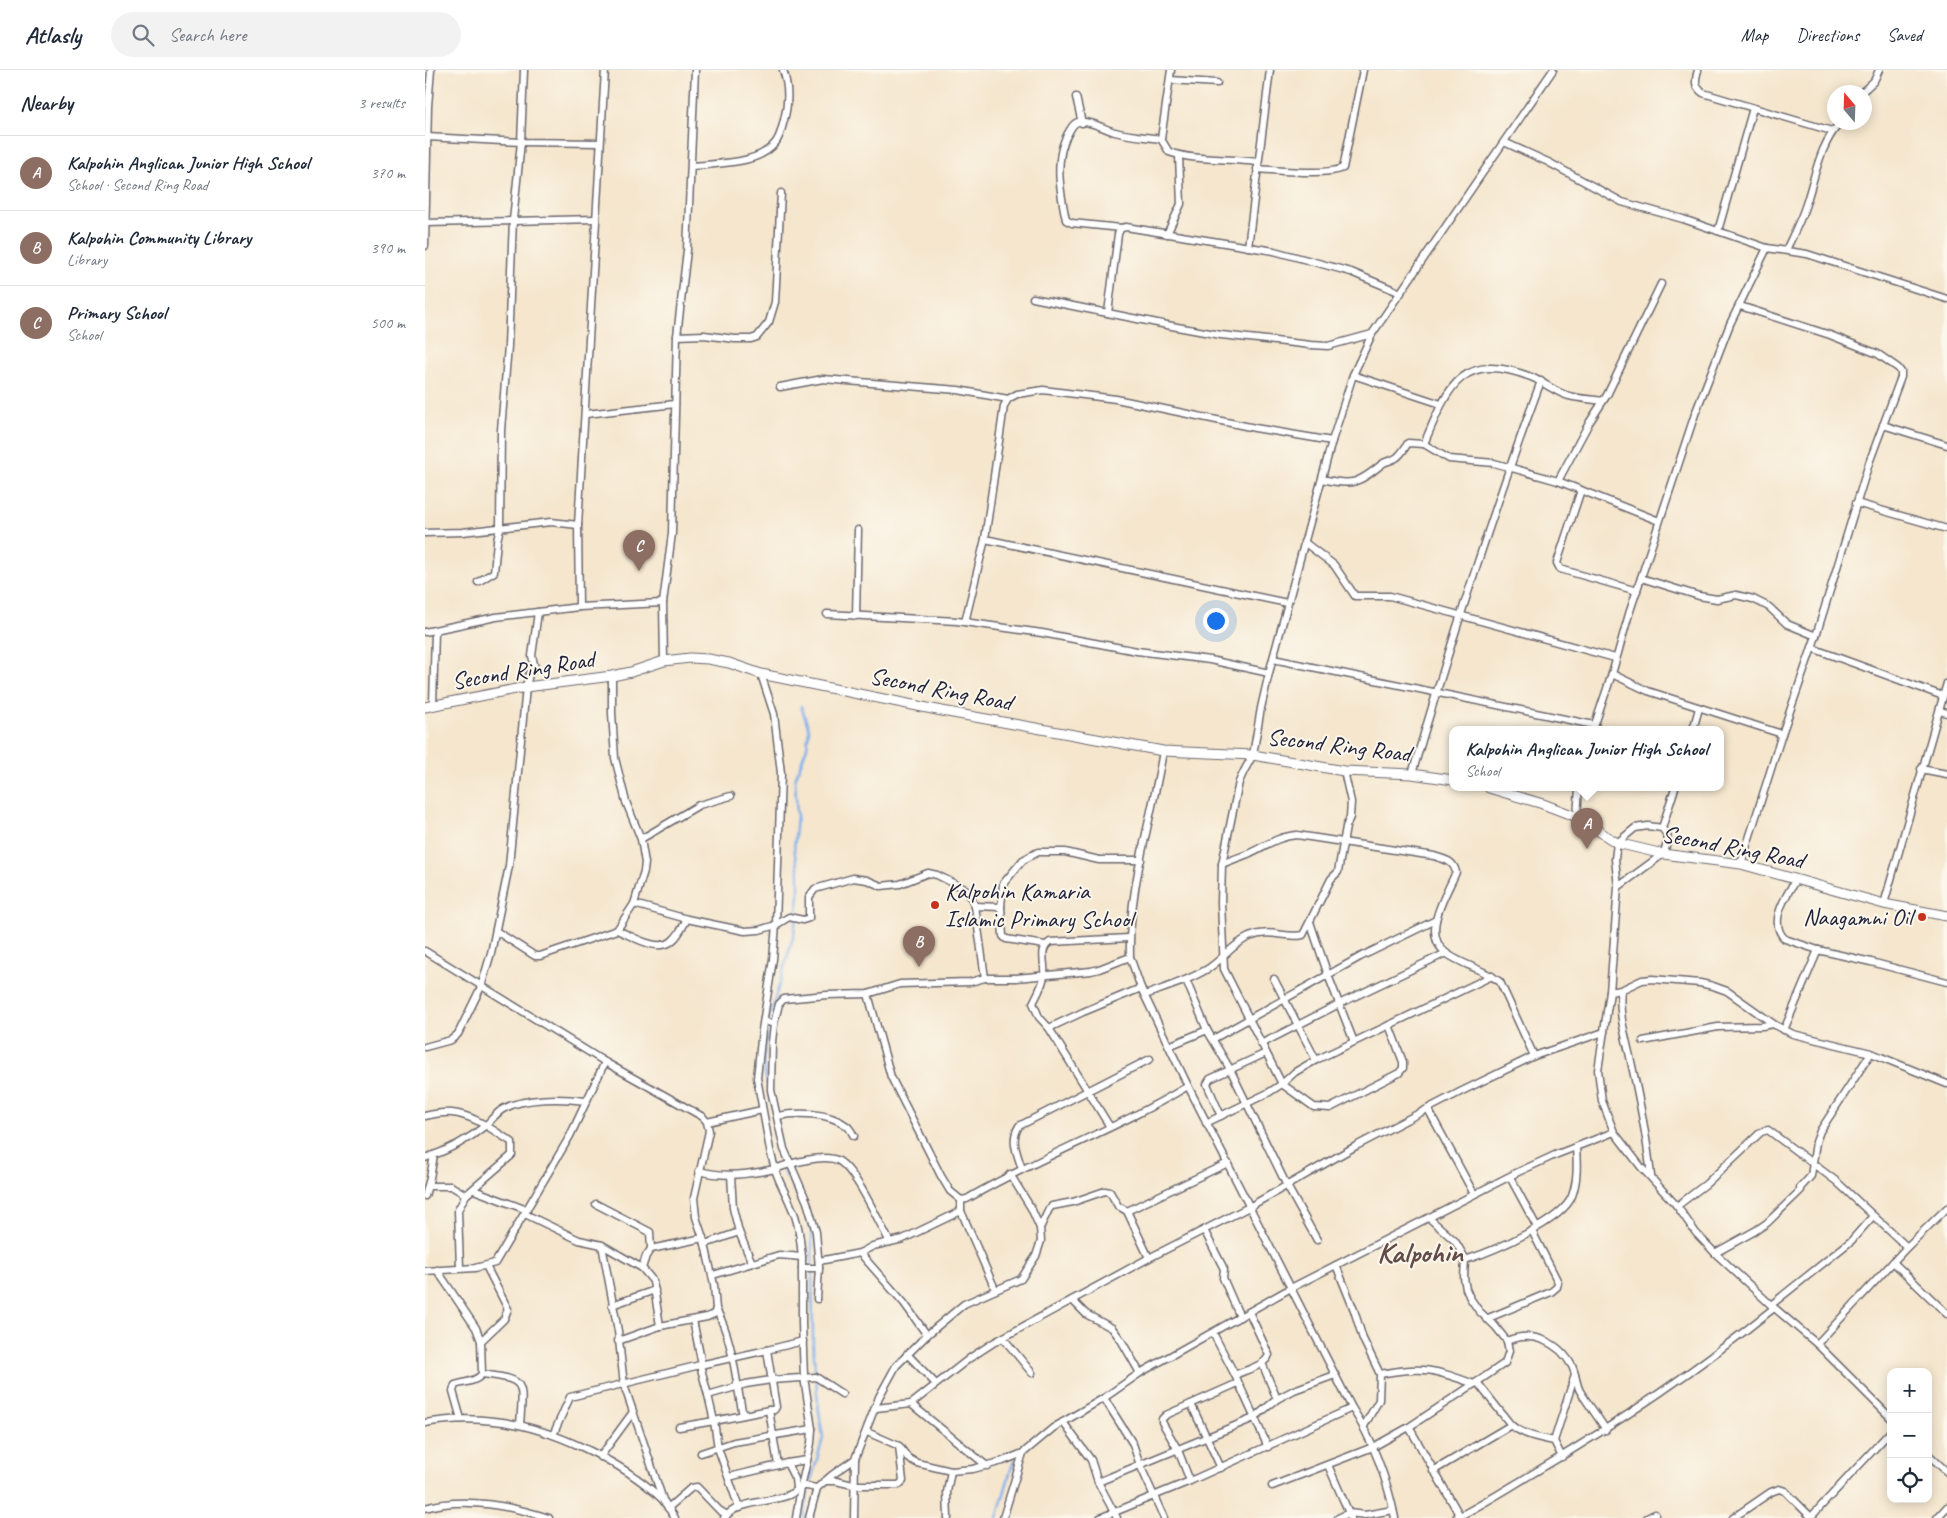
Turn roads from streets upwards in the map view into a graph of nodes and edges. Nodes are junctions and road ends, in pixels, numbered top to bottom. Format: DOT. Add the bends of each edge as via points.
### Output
graph roads {
  1 [pos="431,70"];
  2 [pos="524,70"];
  3 [pos="605,70"];
  4 [pos="695,70"];
  5 [pos="783,70"];
  6 [pos="1171,70"];
  7 [pos="1270,70"];
  8 [pos="1363,70"];
  9 [pos="1553,70"];
  10 [pos="1698,70"];
  11 [pos="1879,70"];
  12 [pos="1170,80"];
  13 [pos="1217,83"];
  14 [pos="1870,85"];
  15 [pos="1076,98"];
  16 [pos="1753,108"];
  17 [pos="1082,123"];
  18 [pos="1832,131"];
  19 [pos="427,137"];
  20 [pos="1161,139"];
  21 [pos="521,142"];
  22 [pos="1505,142"];
  23 [pos="600,143"];
  24 [pos="1179,156"];
  25 [pos="692,166"];
  26 [pos="1257,166"];
  27 [pos="781,193"];
  28 [pos="596,219"];
  29 [pos="513,220"];
  30 [pos="426,222"];
  31 [pos="1121,228"];
  32 [pos="1718,231"];
  33 [pos="1167,234"];
  34 [pos="425,246"];
  35 [pos="1248,247"];
  36 [pos="1767,248"];
  37 [pos="1786,250"];
  38 [pos="1661,284"];
  39 [pos="1401,293"];
  40 [pos="1033,298"];
  41 [pos="1947,299"];
  42 [pos="1740,306"];
  43 [pos="1108,314"];
  44 [pos="1372,334"];
  45 [pos="677,336"];
  46 [pos="1353,375"];
  47 [pos="1541,381"];
  48 [pos="780,387"];
  49 [pos="1008,399"];
  50 [pos="1603,401"];
  51 [pos="675,404"];
  52 [pos="1441,404"];
  53 [pos="586,414"];
  54 [pos="1883,425"];
  55 [pos="1332,441"];
  56 [pos="1425,444"];
  57 [pos="1947,445"];
  58 [pos="1509,467"];
  59 [pos="1322,479"];
  60 [pos="1558,481"];
  61 [pos="1581,490"];
  62 [pos="1856,502"];
  63 [pos="1659,520"];
  64 [pos="578,525"];
  65 [pos="501,528"];
  66 [pos="1947,529"];
  67 [pos="858,530"];
  68 [pos="425,533"];
  69 [pos="985,539"];
  70 [pos="1304,542"];
  71 [pos="1641,578"];
  72 [pos="478,582"];
  73 [pos="1637,591"];
  74 [pos="663,603"];
  75 [pos="1287,603"];
  76 [pos="579,607"];
  77 [pos="538,612"];
  78 [pos="827,614"];
  79 [pos="1461,614"];
  80 [pos="856,616"];
  81 [pos="965,622"];
  82 [pos="435,631"];
  83 [pos="425,632"];
  84 [pos="1816,636"];
  85 [pos="1812,648"];
  86 [pos="1615,658"];
  87 [pos="1273,659"];
  88 [pos="665,660"];
  89 [pos="1269,672"];
  90 [pos="761,674"];
  91 [pos="1612,674"];
  92 [pos="612,676"];
  93 [pos="1947,684"];
  94 [pos="526,687"];
  95 [pos="1436,692"];
  96 [pos="1943,696"];
  97 [pos="429,706"];
  98 [pos="1699,708"];
  99 [pos="1940,711"];
  100 [pos="1947,713"];
  101 [pos="1584,726"];
  102 [pos="1594,726"];
  103 [pos="1694,726"];
  104 [pos="1782,734"];
  105 [pos="1163,751"];
  106 [pos="1253,755"];
  107 [pos="1921,769"];
  108 [pos="1344,770"];
  109 [pos="1412,774"];
  110 [pos="1947,774"];
  111 [pos="1449,779"];
  112 [pos="1499,791"];
  113 [pos="1579,791"];
  114 [pos="1674,791"];
  115 [pos="731,796"];
  116 [pos="1577,817"];
  117 [pos="1662,828"];
  118 [pos="641,839"];
  119 [pos="1345,842"];
  120 [pos="1617,843"];
  121 [pos="1663,854"];
  122 [pos="1141,860"];
  123 [pos="1222,864"];
  124 [pos="1741,864"];
  125 [pos="1796,879"];
  126 [pos="1618,887"];
  127 [pos="634,904"];
  128 [pos="1884,904"];
  129 [pos="975,906"];
  130 [pos="1001,907"];
  131 [pos="1947,916"];
  132 [pos="687,920"];
  133 [pos="1436,920"];
  134 [pos="1310,922"];
  135 [pos="776,925"];
  136 [pos="617,930"];
  137 [pos="496,931"];
  138 [pos="1129,938"];
  139 [pos="1045,945"];
  140 [pos="1818,950"];
  141 [pos="425,951"];
  142 [pos="1446,953"];
  143 [pos="1130,957"];
  144 [pos="1223,959"];
  145 [pos="1328,975"];
  146 [pos="1044,976"];
  147 [pos="1492,976"];
  148 [pos="985,978"];
  149 [pos="1275,979"];
  150 [pos="1187,980"];
  151 [pos="1947,982"];
  152 [pos="481,987"];
  153 [pos="1141,988"];
  154 [pos="1621,990"];
  155 [pos="1610,992"];
  156 [pos="868,994"];
  157 [pos="1145,995"];
  158 [pos="1285,999"];
  159 [pos="1339,1004"];
  160 [pos="1249,1020"];
  161 [pos="768,1022"];
  162 [pos="1773,1024"];
  163 [pos="1298,1025"];
  164 [pos="1389,1025"];
  165 [pos="1049,1028"];
  166 [pos="1207,1030"];
  167 [pos="1784,1030"];
  168 [pos="1604,1032"];
  169 [pos="1213,1039"];
  170 [pos="1643,1041"];
  171 [pos="1354,1042"];
  172 [pos="1261,1044"];
  173 [pos="425,1046"];
  174 [pos="1169,1046"];
  175 [pos="1266,1053"];
  176 [pos="1871,1053"];
  177 [pos="1534,1056"];
  178 [pos="1150,1059"];
  179 [pos="1317,1060"];
  180 [pos="605,1062"];
  181 [pos="1230,1069"];
  182 [pos="1282,1084"];
  183 [pos="1947,1084"];
  184 [pos="1188,1086"];
  185 [pos="1089,1091"];
  186 [pos="587,1101"];
  187 [pos="1247,1104"];
  188 [pos="1428,1109"];
  189 [pos="762,1110"];
  190 [pos="425,1116"];
  191 [pos="777,1116"];
  192 [pos="1221,1116"];
  193 [pos="707,1122"];
  194 [pos="1206,1123"];
  195 [pos="485,1125"];
  196 [pos="1110,1127"];
  197 [pos="1614,1132"];
  198 [pos="854,1136"];
  199 [pos="1576,1147"];
  200 [pos="434,1155"];
  201 [pos="425,1158"];
  202 [pos="1812,1162"];
  203 [pos="1228,1163"];
  204 [pos="782,1166"];
  205 [pos="1022,1169"];
  206 [pos="699,1170"];
  207 [pos="1011,1174"];
  208 [pos="731,1175"];
  209 [pos="1651,1176"];
  210 [pos="1509,1177"];
  211 [pos="428,1186"];
  212 [pos="1287,1186"];
  213 [pos="474,1190"];
  214 [pos="1474,1194"];
  215 [pos="467,1195"];
  216 [pos="425,1196"];
  217 [pos="961,1200"];
  218 [pos="596,1204"];
  219 [pos="1677,1206"];
  220 [pos="1249,1207"];
  221 [pos="1947,1208"];
  222 [pos="961,1211"];
  223 [pos="1127,1211"];
  224 [pos="526,1212"];
  225 [pos="1873,1216"];
  226 [pos="1429,1218"];
  227 [pos="1040,1228"];
  228 [pos="1534,1229"];
  229 [pos="1203,1230"];
  230 [pos="739,1232"];
  231 [pos="1317,1240"];
  232 [pos="704,1241"];
  233 [pos="890,1242"];
  234 [pos="602,1245"];
  235 [pos="1907,1247"];
  236 [pos="651,1249"];
  237 [pos="859,1252"];
  238 [pos="1715,1253"];
  239 [pos="801,1257"];
  240 [pos="1149,1258"];
  241 [pos="1465,1258"];
  242 [pos="1893,1262"];
  243 [pos="751,1263"];
  244 [pos="1336,1265"];
  245 [pos="486,1266"];
  246 [pos="812,1267"];
  247 [pos="460,1268"];
  248 [pos="642,1268"];
  249 [pos="425,1270"];
  250 [pos="437,1270"];
  251 [pos="713,1275"];
  252 [pos="1291,1288"];
  253 [pos="995,1289"];
  254 [pos="655,1290"];
  255 [pos="817,1299"];
  256 [pos="1072,1300"];
  257 [pos="612,1304"];
  258 [pos="1772,1307"];
  259 [pos="716,1308"];
  260 [pos="1249,1312"];
  261 [pos="1947,1314"];
  262 [pos="1240,1317"];
  263 [pos="1485,1319"];
  264 [pos="693,1320"];
  265 [pos="660,1326"];
  266 [pos="1213,1332"];
  267 [pos="927,1335"];
  268 [pos="1004,1339"];
  269 [pos="618,1340"];
  270 [pos="481,1341"];
  271 [pos="803,1341"];
  272 [pos="1507,1342"];
  273 [pos="1817,1344"];
  274 [pos="767,1350"];
  275 [pos="907,1354"];
  276 [pos="733,1358"];
  277 [pos="1262,1363"];
  278 [pos="701,1365"];
  279 [pos="1032,1373"];
  280 [pos="1140,1373"];
  281 [pos="482,1374"];
  282 [pos="1380,1374"];
  283 [pos="1235,1375"];
  284 [pos="1335,1375"];
  285 [pos="1575,1375"];
  286 [pos="810,1377"];
  287 [pos="771,1380"];
  288 [pos="1238,1383"];
  289 [pos="1476,1383"];
  290 [pos="936,1384"];
  291 [pos="624,1385"];
  292 [pos="737,1387"];
  293 [pos="841,1394"];
  294 [pos="708,1395"];
  295 [pos="1104,1398"];
  296 [pos="1277,1399"];
  297 [pos="911,1404"];
  298 [pos="1191,1404"];
  299 [pos="876,1408"];
  300 [pos="1352,1408"];
  301 [pos="769,1410"];
  302 [pos="633,1412"];
  303 [pos="1887,1414"];
  304 [pos="743,1415"];
  305 [pos="1254,1418"];
  306 [pos="461,1419"];
  307 [pos="714,1421"];
  308 [pos="1063,1422"];
  309 [pos="425,1423"];
  310 [pos="520,1425"];
  311 [pos="1511,1425"];
  312 [pos="1364,1426"];
  313 [pos="679,1427"];
  314 [pos="1409,1427"];
  315 [pos="812,1429"];
  316 [pos="1606,1430"];
  317 [pos="867,1432"];
  318 [pos="553,1435"];
  319 [pos="775,1435"];
  320 [pos="1887,1435"];
  321 [pos="1208,1438"];
  322 [pos="1553,1441"];
  323 [pos="899,1446"];
  324 [pos="1268,1447"];
  325 [pos="719,1448"];
  326 [pos="1373,1448"];
  327 [pos="1178,1450"];
  328 [pos="701,1453"];
  329 [pos="1023,1453"];
  330 [pos="1562,1456"];
  331 [pos="601,1457"];
  332 [pos="1932,1458"];
  333 [pos="855,1459"];
  334 [pos="807,1460"];
  335 [pos="787,1463"];
  336 [pos="778,1465"];
  337 [pos="1140,1465"];
  338 [pos="1328,1465"];
  339 [pos="987,1466"];
  340 [pos="1221,1468"];
  341 [pos="951,1471"];
  342 [pos="1433,1471"];
  343 [pos="1947,1472"];
  344 [pos="729,1477"];
  345 [pos="827,1481"];
  346 [pos="1191,1481"];
  347 [pos="1098,1482"];
  348 [pos="853,1485"];
  349 [pos="1272,1486"];
  350 [pos="801,1487"];
  351 [pos="815,1488"];
  352 [pos="1155,1496"];
  353 [pos="663,1500"];
  354 [pos="1947,1507"];
  355 [pos="425,1508"];
  356 [pos="668,1508"];
  357 [pos="739,1508"];
  358 [pos="1393,1510"];
  359 [pos="1655,1514"];
  360 [pos="1115,1515"];
  361 [pos="725,1516"];
  362 [pos="1350,1516"];
  363 [pos="1458,1517"];
  364 [pos="549,1518"];
  365 [pos="675,1518"];
  366 [pos="796,1518"];
  367 [pos="809,1518"];
  368 [pos="854,1518"];
  369 [pos="948,1518"];
  370 [pos="1003,1518"];
  371 [pos="1101,1518"];
  372 [pos="1164,1518"];
  373 [pos="1338,1518"];
  374 [pos="1395,1518"];
  375 [pos="1647,1518"];
  376 [pos="1733,1518"];
  377 [pos="1811,1518"];
  378 [pos="1937,1518"];
  1 -- 19 [label="street"];
  2 -- 21 [label="street"];
  3 -- 23 [label="street"];
  4 -- 25 [label="street"];
  5 -- 25 [label="street" via="788,102 776,142 753,157"];
  6 -- 12 [label="street"];
  7 -- 26 [label="street"];
  8 -- 26 [label="street" via="1343,168 1312,171"];
  9 -- 22 [label="street"];
  10 -- 16 [label="street" via="1697,89"];
  11 -- 14 [label="street"];
  12 -- 13 [label="street"];
  12 -- 20 [label="street"];
  15 -- 17 [label="street"];
  16 -- 18 [label="street"];
  16 -- 32 [label="street"];
  17 -- 20 [label="street"];
  17 -- 31 [label="street" via="1073,125 1063,144 1059,171 1066,220"];
  18 -- 37 [label="street"];
  19 -- 21 [label="street"];
  19 -- 30 [label="street"];
  20 -- 24 [label="street" via="1169,152"];
  21 -- 23 [label="street"];
  21 -- 29 [label="street"];
  22 -- 32 [label="street" via="1622,202"];
  22 -- 39 [label="street"];
  23 -- 28 [label="street"];
  24 -- 26 [label="street" via="1237,159"];
  24 -- 33 [label="street" via="1181,204"];
  25 -- 45 [label="street"];
  26 -- 35 [label="street"];
  27 -- 45 [label="street" via="775,302 769,322 757,337 751,339"];
  28 -- 29 [label="street"];
  28 -- 53 [label="street"];
  29 -- 30 [label="street"];
  29 -- 65 [label="street" via="501,438"];
  30 -- 34 [label="street"];
  31 -- 33 [label="street"];
  31 -- 43 [label="street"];
  32 -- 36 [label="street"];
  33 -- 35 [label="street"];
  35 -- 39 [label="street" via="1351,272"];
  36 -- 37 [label="street"];
  36 -- 42 [label="street"];
  37 -- 41 [label="street"];
  38 -- 50 [label="street"];
  39 -- 44 [label="street"];
  40 -- 43 [label="street"];
  42 -- 54 [label="street" via="1830,334 1878,354 1898,368 1901,378"];
  42 -- 63 [label="street" via="1716,358"];
  43 -- 44 [label="street" via="1221,335 1311,345 1328,346"];
  44 -- 46 [label="street"];
  45 -- 51 [label="street"];
  46 -- 52 [label="street"];
  46 -- 55 [label="street"];
  47 -- 50 [label="street" via="1567,396"];
  47 -- 52 [label="street" via="1498,367 1485,368 1460,378"];
  47 -- 58 [label="street"];
  48 -- 49 [label="street" via="823,379 958,390"];
  49 -- 55 [label="street" via="1017,394 1043,390 1116,399"];
  49 -- 69 [label="street" via="1004,406"];
  50 -- 60 [label="street"];
  51 -- 53 [label="street"];
  51 -- 74 [label="street" via="672,533"];
  52 -- 56 [label="street"];
  53 -- 64 [label="street"];
  54 -- 57 [label="street"];
  54 -- 62 [label="street"];
  55 -- 59 [label="street"];
  56 -- 58 [label="street" via="1449,459"];
  56 -- 59 [label="street" via="1408,443 1397,457 1368,477 1354,482 1342,484"];
  58 -- 60 [label="street"];
  58 -- 79 [label="street"];
  59 -- 70 [label="street"];
  60 -- 61 [label="street"];
  61 -- 63 [label="street"];
  61 -- 73 [label="street" via="1558,567"];
  62 -- 66 [label="street"];
  62 -- 84 [label="street"];
  63 -- 71 [label="street"];
  64 -- 65 [label="street" via="551,522"];
  64 -- 76 [label="street"];
  65 -- 68 [label="street"];
  65 -- 72 [label="street" via="494,572"];
  67 -- 80 [label="street"];
  69 -- 75 [label="street"];
  69 -- 81 [label="street"];
  70 -- 75 [label="street"];
  70 -- 79 [label="street" via="1334,565 1355,596 1390,596"];
  71 -- 73 [label="street"];
  71 -- 84 [label="street" via="1699,596 1717,599 1735,595 1753,599 1769,606 1787,624"];
  73 -- 86 [label="street"];
  74 -- 76 [label="street"];
  74 -- 88 [label="street"];
  75 -- 87 [label="street"];
  76 -- 77 [label="street"];
  77 -- 82 [label="street" via="496,617"];
  77 -- 94 [label="street" via="533,656 535,668 529,674"];
  78 -- 80 [label="street"];
  79 -- 86 [label="street"];
  79 -- 95 [label="street"];
  80 -- 81 [label="street"];
  81 -- 89 [label="street" via="1042,632"];
  82 -- 83 [label="street"];
  82 -- 97 [label="street"];
  84 -- 85 [label="street"];
  85 -- 96 [label="street"];
  85 -- 104 [label="street"];
  86 -- 91 [label="street"];
  87 -- 89 [label="street"];
  87 -- 95 [label="street"];
  88 -- 90 [label="street, Second Ring Road" via="708,659"];
  88 -- 92 [label="street, Second Ring Road"];
  89 -- 106 [label="street"];
  90 -- 105 [label="street, Second Ring Road"];
  90 -- 135 [label="street" via="774,714 781,773"];
  91 -- 98 [label="street" via="1648,691"];
  91 -- 102 [label="street"];
  92 -- 94 [label="street, Second Ring Road"];
  92 -- 118 [label="street" via="617,767 626,802"];
  93 -- 96 [label="street"];
  94 -- 97 [label="street, Second Ring Road"];
  94 -- 137 [label="street" via="509,866"];
  95 -- 101 [label="street"];
  95 -- 109 [label="street"];
  96 -- 99 [label="street"];
  98 -- 103 [label="street"];
  98 -- 104 [label="street"];
  99 -- 100 [label="street"];
  99 -- 107 [label="street"];
  104 -- 124 [label="street"];
  105 -- 106 [label="street, Second Ring Road"];
  105 -- 122 [label="street"];
  106 -- 108 [label="street, Second Ring Road"];
  106 -- 123 [label="street" via="1239,782"];
  107 -- 110 [label="street"];
  107 -- 128 [label="street"];
  108 -- 109 [label="street, Second Ring Road"];
  108 -- 119 [label="street" via="1351,802"];
  109 -- 111 [label="street, Second Ring Road"];
  112 -- 116 [label="street, Second Ring Road"];
  113 -- 116 [label="street"];
  114 -- 117 [label="street"];
  115 -- 118 [label="street" via="699,806"];
  116 -- 120 [label="street, Second Ring Road"];
  117 -- 120 [label="street" via="1635,828"];
  117 -- 121 [label="street" via="1668,841"];
  118 -- 127 [label="street" via="645,863"];
  119 -- 123 [label="street" via="1289,835"];
  119 -- 133 [label="street" via="1451,861 1456,872"];
  119 -- 134 [label="street" via="1338,872 1331,879"];
  120 -- 121 [label="street, Second Ring Road"];
  120 -- 126 [label="street"];
  121 -- 124 [label="street, Second Ring Road"];
  121 -- 126 [label="street"];
  122 -- 130 [label="street" via="1099,860 1065,852 1038,852 1023,860 1003,884"];
  122 -- 138 [label="street"];
  123 -- 144 [label="street"];
  124 -- 125 [label="street, Second Ring Road"];
  125 -- 128 [label="street, Second Ring Road"];
  125 -- 140 [label="street" via="1781,905 1778,926 1785,939"];
  126 -- 155 [label="street"];
  127 -- 132 [label="street"];
  127 -- 136 [label="street"];
  128 -- 131 [label="street, Second Ring Road"];
  129 -- 130 [label="street"];
  129 -- 135 [label="street" via="967,890 937,874 928,873 899,884 881,886 853,878 815,889 809,897 809,918 789,917"];
  129 -- 148 [label="street"];
  130 -- 139 [label="street" via="1003,936 1006,939"];
  132 -- 135 [label="street" via="745,931"];
  132 -- 136 [label="street" via="673,941 664,945 652,945"];
  133 -- 142 [label="street" via="1435,936"];
  133 -- 145 [label="street"];
  134 -- 144 [label="street" via="1303,936 1271,932 1250,937 1235,945"];
  134 -- 145 [label="street"];
  135 -- 161 [label="street"];
  136 -- 137 [label="street" via="540,956"];
  137 -- 152 [label="street"];
  138 -- 139 [label="street" via="1050,942"];
  138 -- 143 [label="street"];
  139 -- 146 [label="street"];
  140 -- 151 [label="street"];
  140 -- 167 [label="street"];
  141 -- 152 [label="street"];
  142 -- 147 [label="street"];
  142 -- 159 [label="street"];
  143 -- 146 [label="street" via="1099,970"];
  143 -- 153 [label="street"];
  144 -- 150 [label="street"];
  144 -- 160 [label="street" via="1224,969"];
  145 -- 158 [label="street"];
  145 -- 159 [label="street"];
  146 -- 148 [label="street"];
  146 -- 165 [label="street" via="1033,1004"];
  147 -- 164 [label="street"];
  147 -- 177 [label="street" via="1500,982"];
  148 -- 156 [label="street" via="970,982 900,984"];
  149 -- 158 [label="street"];
  150 -- 157 [label="street"];
  150 -- 166 [label="street"];
  152 -- 173 [label="street" via="459,1034 451,1040"];
  152 -- 180 [label="street"];
  153 -- 157 [label="street"];
  153 -- 165 [label="street"];
  154 -- 155 [label="street"];
  154 -- 162 [label="street" via="1652,979 1700,983 1727,991"];
  154 -- 209 [label="street" via="1619,1000 1623,1028"];
  155 -- 168 [label="street"];
  156 -- 161 [label="street" via="784,999"];
  156 -- 217 [label="street" via="891,1077 941,1176 950,1191"];
  157 -- 174 [label="street"];
  158 -- 160 [label="street"];
  158 -- 163 [label="street"];
  159 -- 163 [label="street"];
  159 -- 171 [label="street"];
  160 -- 169 [label="street"];
  160 -- 172 [label="street"];
  161 -- 189 [label="street" via="757,1078"];
  161 -- 191 [label="street" via="772,1042 771,1090"];
  162 -- 167 [label="street"];
  162 -- 170 [label="street" via="1718,1027"];
  163 -- 172 [label="street"];
  163 -- 179 [label="street"];
  164 -- 171 [label="street"];
  164 -- 182 [label="street" via="1403,1062 1399,1073 1330,1108 1314,1107"];
  165 -- 185 [label="street"];
  166 -- 169 [label="street"];
  166 -- 174 [label="street"];
  167 -- 176 [label="street"];
  168 -- 177 [label="street"];
  168 -- 197 [label="street" via="1598,1070 1602,1101"];
  169 -- 181 [label="street"];
  171 -- 179 [label="street"];
  172 -- 175 [label="street"];
  174 -- 184 [label="street"];
  175 -- 181 [label="street"];
  175 -- 182 [label="street"];
  176 -- 183 [label="street"];
  176 -- 202 [label="street" via="1820,1131"];
  177 -- 188 [label="street"];
  178 -- 185 [label="street"];
  179 -- 182 [label="street" via="1295,1072"];
  180 -- 186 [label="street"];
  180 -- 193 [label="street" via="703,1116"];
  181 -- 187 [label="street"];
  181 -- 192 [label="street" via="1210,1079 1207,1084"];
  182 -- 187 [label="street"];
  184 -- 194 [label="street"];
  184 -- 196 [label="street"];
  185 -- 196 [label="street"];
  185 -- 205 [label="street" via="1019,1126 1014,1141"];
  186 -- 195 [label="street" via="568,1098 523,1103 501,1110"];
  186 -- 224 [label="street"];
  187 -- 192 [label="street"];
  187 -- 212 [label="street"];
  188 -- 212 [label="street" via="1355,1146"];
  188 -- 214 [label="street"];
  189 -- 193 [label="street"];
  189 -- 204 [label="street" via="770,1150"];
  190 -- 195 [label="street" via="451,1112"];
  191 -- 198 [label="street" via="812,1113 847,1126"];
  191 -- 204 [label="street" via="784,1149"];
  192 -- 194 [label="street"];
  193 -- 206 [label="street" via="709,1131"];
  194 -- 203 [label="street"];
  195 -- 200 [label="street"];
  195 -- 213 [label="street" via="511,1142 512,1155"];
  196 -- 205 [label="street"];
  197 -- 199 [label="street"];
  197 -- 209 [label="street"];
  199 -- 210 [label="street"];
  199 -- 228 [label="street" via="1577,1169 1572,1197 1562,1211"];
  200 -- 201 [label="street"];
  200 -- 211 [label="street"];
  202 -- 219 [label="street" via="1765,1130"];
  202 -- 225 [label="street"];
  202 -- 238 [label="street" via="1811,1176 1779,1212 1755,1231"];
  203 -- 220 [label="street"];
  203 -- 223 [label="street"];
  204 -- 208 [label="street" via="753,1174"];
  204 -- 233 [label="street" via="827,1158 838,1160 850,1169"];
  204 -- 239 [label="street" via="781,1186 797,1222"];
  204 -- 246 [label="street" via="807,1202 816,1232"];
  205 -- 207 [label="street"];
  206 -- 208 [label="street"];
  206 -- 232 [label="street" via="696,1217"];
  207 -- 217 [label="street"];
  207 -- 227 [label="street"];
  208 -- 230 [label="street" via="733,1208"];
  209 -- 219 [label="street"];
  210 -- 214 [label="street"];
  210 -- 228 [label="street"];
  211 -- 215 [label="street" via="451,1186"];
  211 -- 216 [label="street"];
  212 -- 220 [label="street"];
  212 -- 231 [label="street"];
  213 -- 215 [label="street"];
  213 -- 224 [label="street"];
  214 -- 226 [label="street"];
  215 -- 247 [label="street" via="458,1210"];
  217 -- 222 [label="street"];
  218 -- 236 [label="street" via="650,1232"];
  219 -- 238 [label="street"];
  220 -- 229 [label="street"];
  220 -- 252 [label="street"];
  221 -- 235 [label="street"];
  222 -- 233 [label="street"];
  222 -- 253 [label="street"];
  223 -- 227 [label="street" via="1117,1206 1110,1192 1105,1191 1052,1206"];
  223 -- 240 [label="street"];
  224 -- 234 [label="street" via="579,1240"];
  224 -- 245 [label="street" via="495,1263"];
  225 -- 235 [label="street"];
  225 -- 258 [label="street" via="1851,1241"];
  226 -- 241 [label="street" via="1455,1241"];
  226 -- 244 [label="street"];
  227 -- 253 [label="street" via="1037,1256 1029,1269 1021,1279"];
  228 -- 241 [label="street" via="1491,1250"];
  228 -- 263 [label="street" via="1558,1282 1557,1287"];
  229 -- 240 [label="street"];
  229 -- 262 [label="street" via="1224,1269 1223,1278"];
  230 -- 232 [label="street"];
  230 -- 243 [label="street"];
  232 -- 236 [label="street"];
  232 -- 251 [label="street"];
  233 -- 237 [label="street"];
  234 -- 248 [label="street"];
  234 -- 257 [label="street"];
  235 -- 242 [label="street"];
  236 -- 248 [label="street"];
  237 -- 246 [label="street"];
  237 -- 267 [label="street"];
  238 -- 258 [label="street"];
  239 -- 243 [label="street" via="779,1256"];
  239 -- 246 [label="street"];
  240 -- 256 [label="street"];
  241 -- 263 [label="street" via="1466,1289"];
  242 -- 261 [label="street"];
  242 -- 273 [label="street"];
  243 -- 251 [label="street"];
  244 -- 252 [label="street"];
  244 -- 282 [label="street" via="1363,1339"];
  245 -- 247 [label="street"];
  245 -- 270 [label="street" via="508,1309 504,1319"];
  246 -- 255 [label="street"];
  246 -- 271 [label="street"];
  247 -- 250 [label="street"];
  248 -- 254 [label="street" via="653,1280"];
  249 -- 250 [label="street"];
  250 -- 270 [label="street" via="476,1328"];
  251 -- 259 [label="street"];
  252 -- 260 [label="street"];
  252 -- 284 [label="street"];
  253 -- 267 [label="street" via="964,1304"];
  254 -- 257 [label="street"];
  254 -- 265 [label="street"];
  256 -- 268 [label="street"];
  256 -- 280 [label="street" via="1086,1314 1112,1328"];
  257 -- 269 [label="street"];
  258 -- 273 [label="street"];
  258 -- 316 [label="street" via="1695,1370"];
  259 -- 264 [label="street" via="713,1314"];
  259 -- 276 [label="street"];
  260 -- 262 [label="street"];
  260 -- 277 [label="street" via="1269,1355"];
  262 -- 266 [label="street"];
  263 -- 272 [label="street"];
  264 -- 265 [label="street"];
  264 -- 278 [label="street"];
  265 -- 269 [label="street"];
  266 -- 280 [label="street"];
  266 -- 283 [label="street"];
  267 -- 275 [label="street"];
  268 -- 279 [label="street"];
  268 -- 290 [label="street" via="970,1358"];
  269 -- 291 [label="street"];
  270 -- 281 [label="street"];
  271 -- 274 [label="street"];
  271 -- 286 [label="street"];
  272 -- 285 [label="street" via="1515,1338 1539,1338 1553,1344 1572,1366"];
  272 -- 289 [label="street" via="1509,1351 1505,1363"];
  273 -- 303 [label="street"];
  274 -- 276 [label="street"];
  274 -- 287 [label="street"];
  275 -- 290 [label="street"];
  275 -- 299 [label="street" via="886,1383"];
  276 -- 278 [label="street"];
  276 -- 292 [label="street"];
  277 -- 283 [label="street"];
  277 -- 296 [label="street"];
  278 -- 291 [label="street"];
  278 -- 294 [label="street"];
  280 -- 295 [label="street"];
  281 -- 306 [label="street" via="474,1380 455,1385 453,1391"];
  281 -- 310 [label="street" via="510,1378 519,1384 522,1392"];
  282 -- 289 [label="street" via="1432,1369"];
  282 -- 312 [label="street" via="1379,1400"];
  283 -- 288 [label="street"];
  284 -- 296 [label="street"];
  284 -- 300 [label="street"];
  285 -- 316 [label="street" via="1579,1389"];
  285 -- 322 [label="street"];
  286 -- 287 [label="street"];
  286 -- 293 [label="street"];
  286 -- 315 [label="street"];
  287 -- 292 [label="street"];
  287 -- 301 [label="street" via="776,1407"];
  288 -- 298 [label="street"];
  288 -- 305 [label="street"];
  289 -- 311 [label="street"];
  289 -- 314 [label="street"];
  290 -- 297 [label="street"];
  291 -- 302 [label="street"];
  291 -- 318 [label="street" via="570,1397"];
  292 -- 294 [label="street"];
  292 -- 304 [label="street"];
  294 -- 307 [label="street"];
  295 -- 308 [label="street"];
  295 -- 337 [label="street" via="1133,1444"];
  296 -- 305 [label="street"];
  297 -- 299 [label="street"];
  297 -- 339 [label="street"];
  298 -- 321 [label="street"];
  298 -- 327 [label="street" via="1162,1419"];
  299 -- 317 [label="street"];
  300 -- 312 [label="street"];
  300 -- 324 [label="street"];
  301 -- 304 [label="street"];
  301 -- 319 [label="street"];
  302 -- 331 [label="street"];
  302 -- 353 [label="street"];
  304 -- 307 [label="street"];
  305 -- 321 [label="street"];
  305 -- 324 [label="street"];
  306 -- 309 [label="street"];
  306 -- 310 [label="street"];
  307 -- 313 [label="street"];
  307 -- 325 [label="street"];
  308 -- 329 [label="street"];
  308 -- 347 [label="street" via="1091,1460"];
  310 -- 318 [label="street"];
  311 -- 322 [label="street" via="1527,1434"];
  311 -- 342 [label="street"];
  312 -- 326 [label="street"];
  314 -- 326 [label="street"];
  314 -- 342 [label="street"];
  315 -- 319 [label="street"];
  315 -- 334 [label="street"];
  316 -- 330 [label="street"];
  317 -- 323 [label="street"];
  317 -- 333 [label="street"];
  318 -- 331 [label="street"];
  319 -- 325 [label="street"];
  319 -- 336 [label="street"];
  320 -- 377 [label="street"];
  321 -- 327 [label="street"];
  321 -- 340 [label="street"];
  322 -- 330 [label="street"];
  323 -- 341 [label="street" via="908,1458 917,1463"];
  323 -- 348 [label="street" via="902,1483"];
  324 -- 340 [label="street"];
  325 -- 328 [label="street"];
  325 -- 344 [label="street"];
  326 -- 338 [label="street"];
  326 -- 358 [label="street"];
  327 -- 337 [label="street"];
  327 -- 346 [label="street"];
  329 -- 339 [label="street"];
  329 -- 370 [label="street"];
  330 -- 363 [label="street"];
  331 -- 353 [label="street"];
  332 -- 343 [label="street"];
  333 -- 345 [label="street"];
  333 -- 348 [label="street"];
  334 -- 335 [label="street"];
  334 -- 350 [label="street"];
  335 -- 336 [label="street"];
  335 -- 350 [label="street"];
  336 -- 344 [label="street"];
  337 -- 347 [label="street"];
  337 -- 352 [label="street"];
  338 -- 349 [label="street"];
  338 -- 362 [label="street"];
  339 -- 341 [label="street"];
  340 -- 346 [label="street"];
  341 -- 369 [label="street" via="947,1492"];
  342 -- 363 [label="street"];
  344 -- 357 [label="street"];
  345 -- 348 [label="street"];
  345 -- 351 [label="street"];
  346 -- 352 [label="street"];
  347 -- 360 [label="street"];
  348 -- 368 [label="street"];
  350 -- 351 [label="street"];
  350 -- 357 [label="street" via="790,1495"];
  350 -- 366 [label="street"];
  351 -- 367 [label="street"];
  352 -- 360 [label="street"];
  352 -- 372 [label="street"];
  353 -- 356 [label="street"];
  354 -- 378 [label="street"];
  355 -- 364 [label="street" via="466,1503 525,1511"];
  356 -- 361 [label="street" via="691,1488 697,1487"];
  356 -- 365 [label="street"];
  357 -- 361 [label="street"];
  358 -- 362 [label="street"];
  358 -- 374 [label="street"];
  359 -- 375 [label="street"];
  360 -- 371 [label="street"];
  362 -- 373 [label="street"];
  376 -- 377 [label="street" via="1779,1489 1785,1491"];
}
